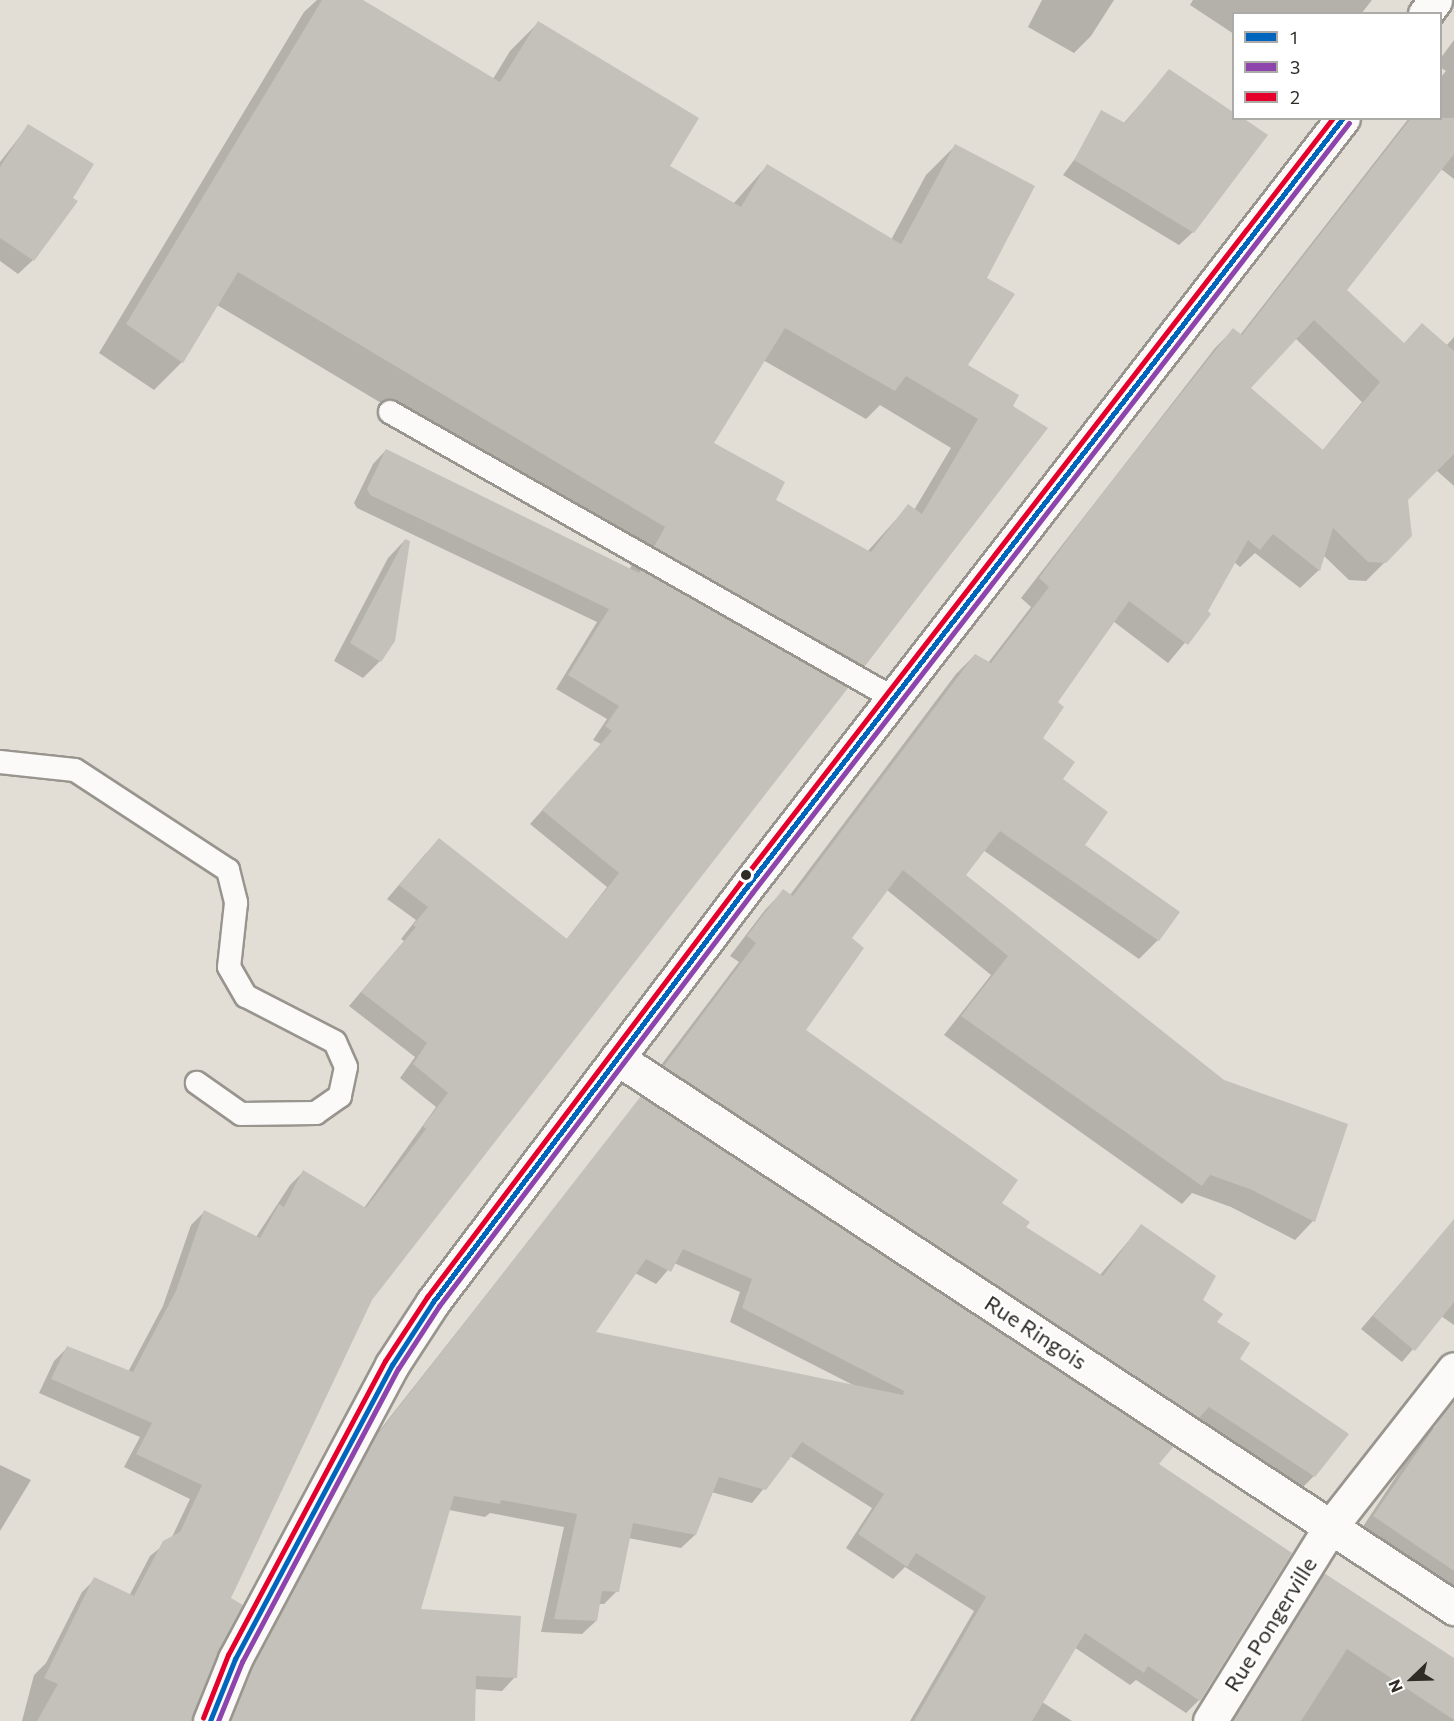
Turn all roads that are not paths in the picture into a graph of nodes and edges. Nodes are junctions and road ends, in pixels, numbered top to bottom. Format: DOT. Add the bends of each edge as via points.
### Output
graph roads {
  1 [pos="1341,120"];
  2 [pos="390,412"];
  3 [pos="893,699"];
  4 [pos="0,762"];
  5 [pos="617,1058"];
  6 [pos="197,1083"];
  7 [pos="1454,1369"];
  8 [pos="1331,1526"];
  9 [pos="1454,1608"];
  10 [pos="210,1721"];
  11 [pos="1210,1721"];
  1 -- 3 [label="street"];
  2 -- 3 [label="lane"];
  3 -- 5 [label="street"];
  4 -- 6 [label="lane" via="75,770 228,870 236,903 229,967 246,996 335,1042 346,1067 340,1096 316,1113 241,1114"];
  5 -- 8 [label="street, Rue Ringois"];
  5 -- 10 [label="street" via="433,1302 392,1365 235,1659"];
  7 -- 8 [label="street, Rue Pongerville"];
  8 -- 9 [label="street, Rue Ringois"];
  8 -- 11 [label="street, Rue Pongerville"];
}
